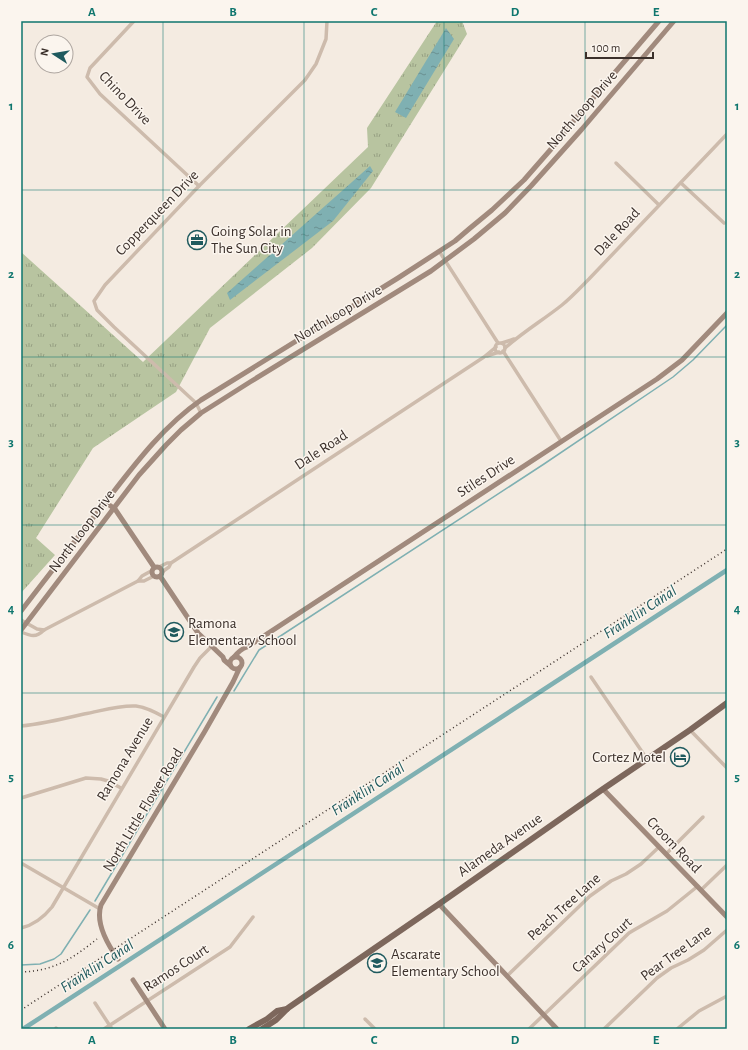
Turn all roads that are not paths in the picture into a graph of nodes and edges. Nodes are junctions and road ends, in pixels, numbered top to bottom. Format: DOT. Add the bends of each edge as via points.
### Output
graph roads {
  1 [pos="134,21"];
  2 [pos="327,21"];
  3 [pos="658,21"];
  4 [pos="674,21"];
  5 [pos="727,134"];
  6 [pos="543,158"];
  7 [pos="616,163"];
  8 [pos="551,165"];
  9 [pos="681,183"];
  10 [pos="199,186"];
  11 [pos="659,205"];
  12 [pos="724,223"];
  13 [pos="439,251"];
  14 [pos="445,261"];
  15 [pos="727,313"];
  16 [pos="318,328"];
  17 [pos="323,337"];
  18 [pos="516,338"];
  19 [pos="499,345"];
  20 [pos="502,350"];
  21 [pos="484,357"];
  22 [pos="196,404"];
  23 [pos="201,413"];
  24 [pos="561,441"];
  25 [pos="105,502"];
  26 [pos="115,509"];
  27 [pos="157,572"];
  28 [pos="21,611"];
  29 [pos="21,620"];
  30 [pos="27,623"];
  31 [pos="44,630"];
  32 [pos="21,631"];
  33 [pos="212,646"];
  34 [pos="247,647"];
  35 [pos="223,657"];
  36 [pos="233,658"];
  37 [pos="241,665"];
  38 [pos="231,666"];
  39 [pos="235,677"];
  40 [pos="591,677"];
  41 [pos="727,703"];
  42 [pos="164,717"];
  43 [pos="21,726"];
  44 [pos="690,730"];
  45 [pos="647,759"];
  46 [pos="727,768"];
  47 [pos="122,788"];
  48 [pos="603,789"];
  49 [pos="21,798"];
  50 [pos="703,817"];
  51 [pos="659,847"];
  52 [pos="666,854"];
  53 [pos="21,863"];
  54 [pos="727,865"];
  55 [pos="63,888"];
  56 [pos="699,888"];
  57 [pos="439,904"];
  58 [pos="100,910"];
  59 [pos="253,917"];
  60 [pos="727,917"];
  61 [pos="21,928"];
  62 [pos="727,930"];
  63 [pos="118,959"];
  64 [pos="507,976"];
  65 [pos="133,980"];
  66 [pos="727,996"];
  67 [pos="147,1001"];
  68 [pos="95,1003"];
  69 [pos="288,1008"];
  70 [pos="544,1016"];
  71 [pos="365,1019"];
  72 [pos="270,1026"];
  73 [pos="110,1027"];
  74 [pos="104,1029"];
  75 [pos="165,1029"];
  76 [pos="249,1029"];
  77 [pos="262,1029"];
  78 [pos="374,1029"];
  79 [pos="529,1029"];
  80 [pos="557,1029"];
  81 [pos="604,1029"];
  82 [pos="677,1029"];
  1 -- 10 [label="street, Chino Drive" via="90,68 87,76 100,94"];
  2 -- 10 [label="street, Copperqueen Drive" via="326,39 316,64 305,80"];
  3 -- 6 [label="main road, North Loop Drive"];
  4 -- 8 [label="main road, North Loop Drive"];
  5 -- 9 [label="street, Dale Road"];
  6 -- 8 [label="main road"];
  6 -- 13 [label="main road, North Loop Drive" via="492,210"];
  7 -- 11 [label="street"];
  8 -- 14 [label="main road, North Loop Drive" via="505,213"];
  9 -- 11 [label="street, Dale Road"];
  9 -- 12 [label="street"];
  10 -- 22 [label="street, Copperqueen Drive" via="105,285 94,301 97,310"];
  11 -- 18 [label="street, Dale Road" via="574,294"];
  13 -- 14 [label="street"];
  13 -- 16 [label="main road, North Loop Drive"];
  14 -- 17 [label="main road, North Loop Drive"];
  14 -- 19 [label="street"];
  15 -- 24 [label="main road, Stiles Drive" via="676,365"];
  16 -- 17 [label="main road"];
  16 -- 22 [label="main road, North Loop Drive"];
  17 -- 23 [label="main road, North Loop Drive"];
  18 -- 19 [label="street, Dale Road"];
  18 -- 20 [label="street, Dale Road"];
  19 -- 20 [label="street" via="497,350"];
  19 -- 20 [label="street" via="505,345"];
  19 -- 21 [label="street, Dale Road"];
  20 -- 21 [label="street, Dale Road"];
  20 -- 24 [label="street"];
  21 -- 27 [label="street, Dale Road" via="171,563 169,567"];
  22 -- 23 [label="street, Copperqueen Drive"];
  22 -- 25 [label="main road, North Loop Drive" via="176,419 148,448"];
  23 -- 26 [label="main road, North Loop Drive" via="166,444 139,475"];
  24 -- 34 [label="main road, Stiles Drive"];
  25 -- 26 [label="main road"];
  25 -- 28 [label="main road, North Loop Drive"];
  26 -- 27 [label="main road"];
  26 -- 30 [label="main road, North Loop Drive"];
  27 -- 31 [label="street, Dale Road" via="142,576 138,581"];
  27 -- 33 [label="main road" via="198,633"];
  29 -- 30 [label="street"];
  30 -- 31 [label="street"];
  30 -- 32 [label="main road, North Loop Drive"];
  31 -- 32 [label="street, Dale Road" via="35,636"];
  33 -- 35 [label="main road"];
  33 -- 42 [label="street, Ramona Avenue" via="200,658"];
  34 -- 36 [label="main road, Stiles Drive" via="238,651"];
  34 -- 37 [label="main road"];
  35 -- 36 [label="main road"];
  35 -- 38 [label="main road"];
  36 -- 37 [label="main road" via="239,657"];
  36 -- 38 [label="main road"];
  37 -- 38 [label="main road" via="235,669"];
  37 -- 39 [label="main road, North Little Flower Road"];
  38 -- 39 [label="main road"];
  39 -- 58 [label="main road, North Little Flower Road" via="103,900"];
  40 -- 45 [label="street"];
  41 -- 44 [label="main road, Alameda Avenue"];
  42 -- 43 [label="street" via="146,708 128,706"];
  42 -- 47 [label="street, Ramona Avenue"];
  44 -- 45 [label="main road, Alameda Avenue"];
  44 -- 46 [label="street"];
  45 -- 48 [label="main road, Alameda Avenue"];
  47 -- 49 [label="street" via="101,779 86,778"];
  47 -- 55 [label="street, Ramona Avenue"];
  48 -- 51 [label="main road, Croom Road"];
  48 -- 57 [label="main road, Alameda Avenue"];
  50 -- 52 [label="street"];
  51 -- 52 [label="main road, Croom Road"];
  51 -- 64 [label="street, Peach Tree Lane" via="641,864 590,896"];
  52 -- 56 [label="main road, Croom Road"];
  53 -- 55 [label="street"];
  54 -- 56 [label="street, Canary Court"];
  55 -- 58 [label="street"];
  55 -- 61 [label="street, Ramona Avenue" via="44,916 33,924"];
  56 -- 60 [label="main road, Croom Road"];
  56 -- 70 [label="street, Canary Court" via="667,911 629,933"];
  57 -- 64 [label="main road"];
  57 -- 69 [label="main road, Alameda Avenue"];
  58 -- 63 [label="main road" via="104,933"];
  59 -- 67 [label="street, Ramos Court" via="230,947"];
  62 -- 81 [label="street, Pear Tree Lane" via="704,950 657,978"];
  64 -- 70 [label="main road"];
  65 -- 67 [label="main road"];
  66 -- 82 [label="street" via="699,1011"];
  67 -- 73 [label="street, Ramos Court"];
  67 -- 75 [label="main road"];
  68 -- 73 [label="street"];
  69 -- 72 [label="main road, Alameda Avenue"];
  69 -- 76 [label="main road, Alameda Avenue" via="277,1011"];
  70 -- 79 [label="street, Canary Court"];
  70 -- 80 [label="main road"];
  71 -- 78 [label="street"];
  72 -- 77 [label="main road, Alameda Avenue"];
  73 -- 74 [label="street, Ramos Court"];
}
